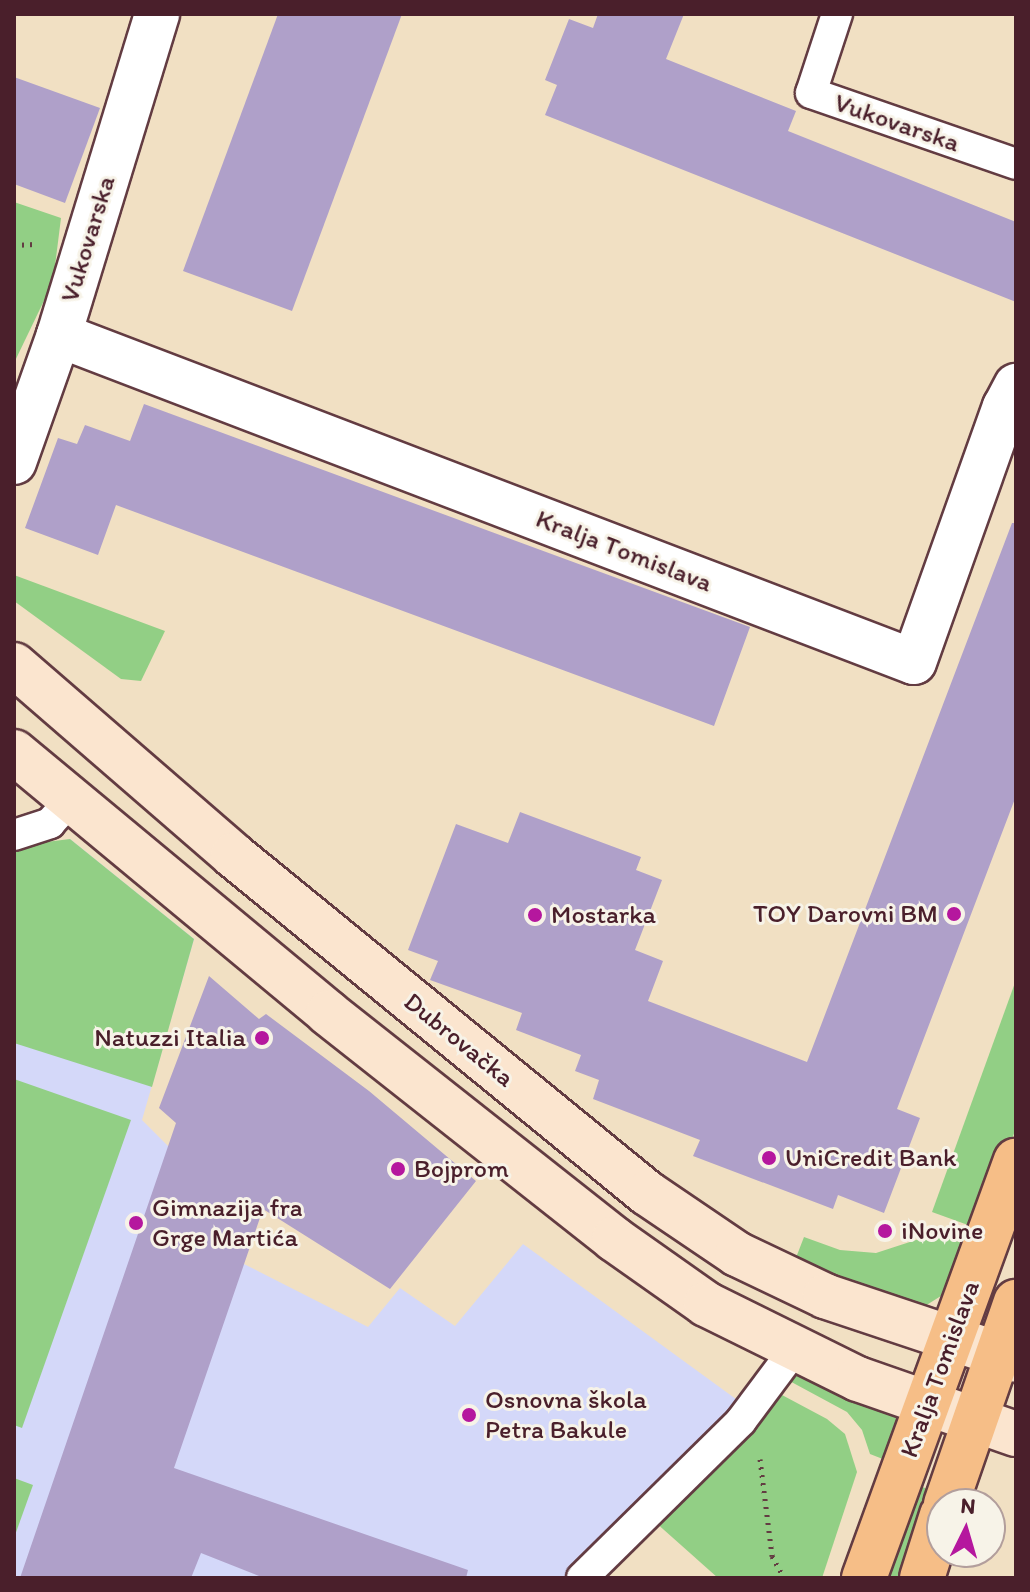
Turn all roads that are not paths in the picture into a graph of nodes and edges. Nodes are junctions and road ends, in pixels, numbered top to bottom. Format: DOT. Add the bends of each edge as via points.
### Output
graph roads {
  1 [pos="157,14"];
  2 [pos="837,14"];
  3 [pos="1016,164"];
  4 [pos="59,335"];
  5 [pos="1016,386"];
  6 [pos="14,462"];
  7 [pos="14,665"];
  8 [pos="14,752"];
  9 [pos="71,800"];
  10 [pos="14,835"];
  11 [pos="1016,1161"];
  12 [pos="1016,1302"];
  13 [pos="951,1340"];
  14 [pos="794,1350"];
  15 [pos="1006,1357"];
  16 [pos="928,1402"];
  17 [pos="976,1420"];
  18 [pos="1016,1434"];
  19 [pos="952,1488"];
  20 [pos="582,1578"];
  21 [pos="864,1578"];
  1 -- 4 [label="street, Vukovarska"];
  2 -- 3 [label="lane, Vukovarska" via="811,93"];
  4 -- 5 [label="street, Kralja Tomislava" via="914,662"];
  4 -- 6 [label="street, Vukovarska"];
  7 -- 13 [label="street, Dubrovačka" via="233,855 647,1193 737,1254 825,1296"];
  8 -- 9 [label="street"];
  9 -- 10 [label="lane" via="50,823"];
  9 -- 14 [label="street" via="328,1013 614,1239 706,1304"];
  11 -- 13 [label="main road, Kralja Tomislava"];
  12 -- 15 [label="main road, Kralja Tomislava"];
  13 -- 15 [label="street, Dubrovačka"];
  13 -- 16 [label="main road, Kralja Tomislava"];
  14 -- 16 [label="street"];
  14 -- 20 [label="lane" via="741,1421"];
  15 -- 17 [label="main road, Kralja Tomislava"];
  16 -- 17 [label="street"];
  16 -- 21 [label="main road, Kralja Tomislava"];
  17 -- 18 [label="street"];
  17 -- 19 [label="main road, Kralja Tomislava"];
}
